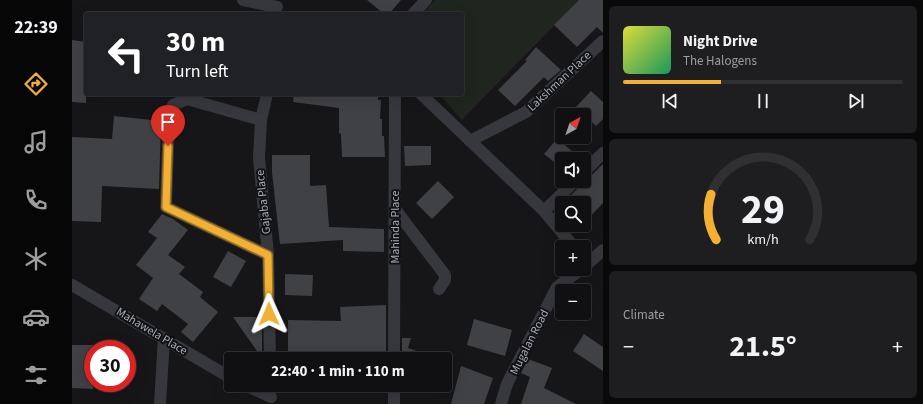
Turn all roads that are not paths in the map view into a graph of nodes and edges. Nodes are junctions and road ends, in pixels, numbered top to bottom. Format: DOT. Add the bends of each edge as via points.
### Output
graph roads {
  1 [pos="243,0"];
  2 [pos="426,0"];
  3 [pos="276,7"];
  4 [pos="415,12"];
  5 [pos="603,41"];
  6 [pos="267,96"];
  7 [pos="396,96"];
  8 [pos="423,96"];
  9 [pos="261,120"];
  10 [pos="470,141"];
  11 [pos="603,153"];
  12 [pos="591,165"];
  13 [pos="568,188"];
  14 [pos="395,209"];
  15 [pos="544,211"];
  16 [pos="568,240"];
  17 [pos="603,250"];
  18 [pos="268,255"];
  19 [pos="591,260"];
  20 [pos="571,276"];
  21 [pos="72,285"];
  22 [pos="440,289"];
  23 [pos="164,338"];
  24 [pos="270,352"];
  25 [pos="394,352"];
  26 [pos="224,374"];
  27 [pos="256,392"];
  28 [pos="394,392"];
  29 [pos="270,401"];
  30 [pos="160,404"];
  31 [pos="394,404"];
  32 [pos="501,404"];
  1 -- 3 [label="street"];
  2 -- 4 [label="street"];
  5 -- 10 [label="street, Lakshman Place" via="526,112"];
  6 -- 9 [label="street, Gajaba Place"];
  7 -- 14 [label="street, Mahinda Place"];
  8 -- 10 [label="street"];
  9 -- 18 [label="street, Gajaba Place" via="259,158"];
  9 -- 18 [label="street" via="187,99 174,104 169,115 166,207"];
  10 -- 15 [label="street"];
  11 -- 12 [label="street"];
  13 -- 15 [label="street"];
  14 -- 22 [label="street" via="445,275"];
  14 -- 25 [label="street, Mahinda Place"];
  15 -- 16 [label="street"];
  17 -- 19 [label="street, Mugalan Road"];
  18 -- 24 [label="street, Gajaba Place"];
  20 -- 32 [label="street, Mugalan Road" via="557,287 507,384"];
  21 -- 23 [label="street, Mahawela Place"];
  23 -- 26 [label="street, Mahawela Place"];
  23 -- 30 [label="street"];
  27 -- 29 [label="street"];
  28 -- 31 [label="street"];
}
